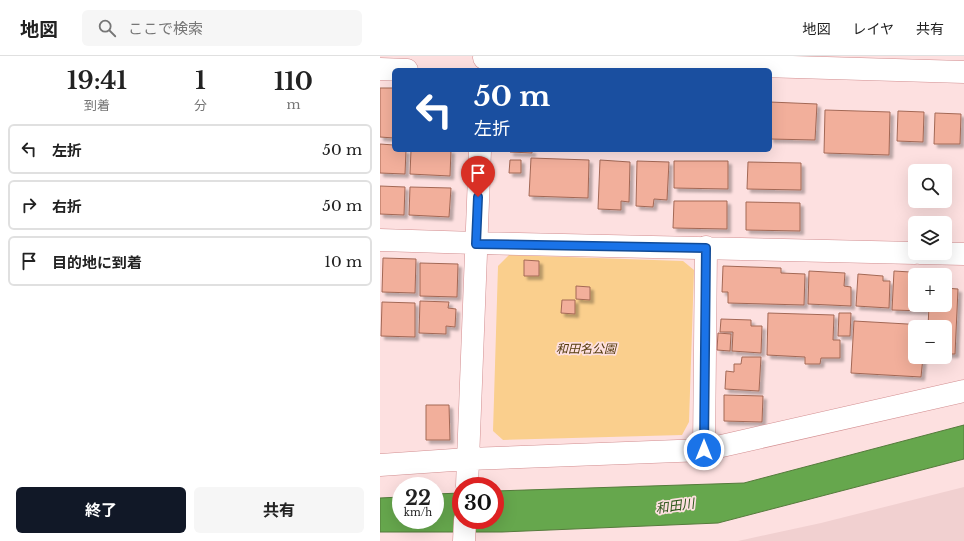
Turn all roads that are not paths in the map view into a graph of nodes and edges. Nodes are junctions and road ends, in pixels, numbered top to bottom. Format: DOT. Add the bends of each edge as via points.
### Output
graph roads {
  1 [pos="615,59"];
  2 [pos="484,61"];
  3 [pos="812,62"];
  4 [pos="380,69"];
  5 [pos="392,69"];
  6 [pos="964,72"];
  7 [pos="480,152"];
  8 [pos="380,240"];
  9 [pos="476,244"];
  10 [pos="706,248"];
  11 [pos="908,253"];
  12 [pos="952,254"];
  13 [pos="964,254"];
  14 [pos="964,391"];
  15 [pos="704,450"];
  16 [pos="380,465"];
  17 [pos="468,472"];
  18 [pos="465,529"];
  19 [pos="464,541"];
  1 -- 2 [label="street"];
  1 -- 3 [label="street"];
  3 -- 6 [label="street"];
  4 -- 5 [label="street"];
  7 -- 9 [label="street"];
  8 -- 9 [label="street"];
  9 -- 10 [label="street"];
  9 -- 17 [label="street"];
  10 -- 11 [label="street"];
  10 -- 15 [label="street"];
  12 -- 13 [label="street"];
  14 -- 15 [label="street"];
  15 -- 17 [label="street"];
  16 -- 17 [label="street"];
  18 -- 19 [label="street"];
}
